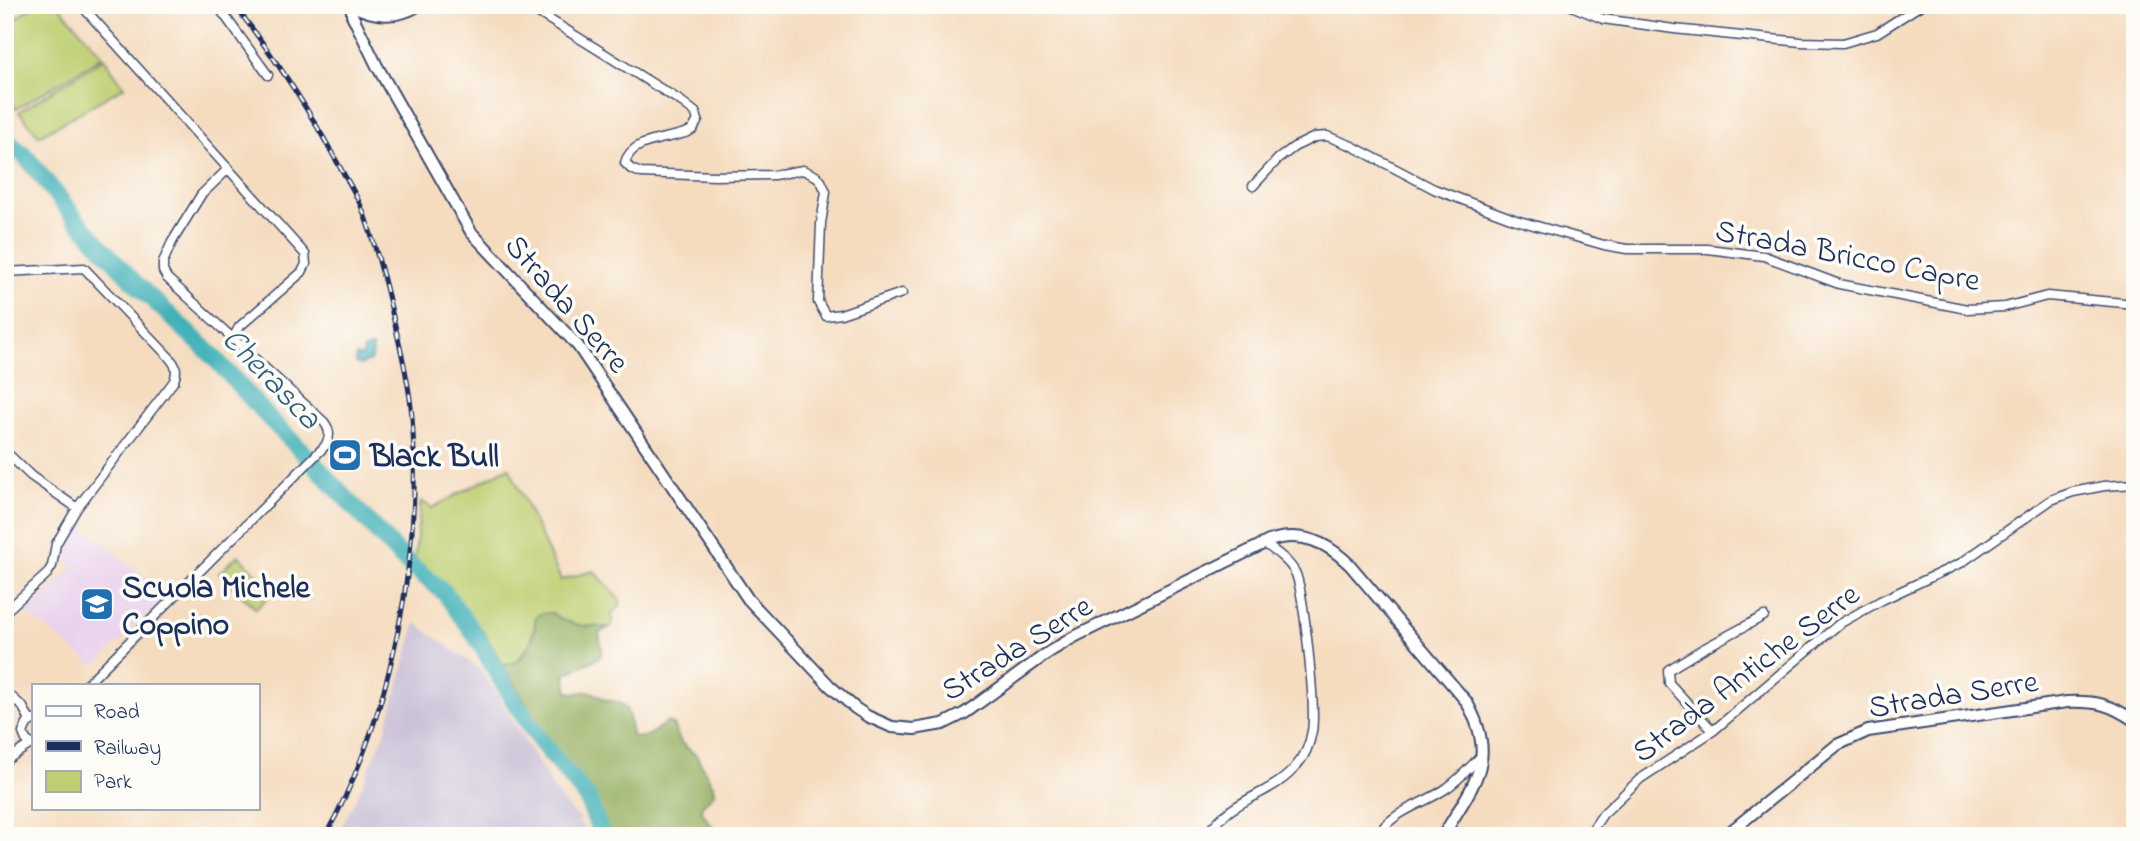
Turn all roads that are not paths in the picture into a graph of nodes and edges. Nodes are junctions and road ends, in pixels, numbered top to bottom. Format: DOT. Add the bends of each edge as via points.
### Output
graph roads {
  1 [pos="81,5"];
  2 [pos="217,5"];
  3 [pos="352,5"];
  4 [pos="419,5"];
  5 [pos="526,5"];
  6 [pos="1569,5"];
  7 [pos="1921,5"];
  8 [pos="268,75"];
  9 [pos="228,169"];
  10 [pos="1253,186"];
  11 [pos="5,272"];
  12 [pos="902,293"];
  13 [pos="2135,304"];
  14 [pos="232,340"];
  15 [pos="5,451"];
  16 [pos="2135,484"];
  17 [pos="77,508"];
  18 [pos="1264,543"];
  19 [pos="5,612"];
  20 [pos="1764,616"];
  21 [pos="87,684"];
  22 [pos="5,691"];
  23 [pos="30,719"];
  24 [pos="2135,721"];
  25 [pos="1713,731"];
  26 [pos="23,736"];
  27 [pos="32,744"];
  28 [pos="1483,754"];
  29 [pos="5,760"];
  30 [pos="1205,836"];
  31 [pos="1376,836"];
  32 [pos="1443,836"];
  33 [pos="1588,836"];
  34 [pos="1726,836"];
  1 -- 9 [label="street"];
  2 -- 8 [label="street"];
  3 -- 4 [label="main road" via="380,15 410,12"];
  3 -- 18 [label="main road, Strada Serre" via="352,15 377,66 471,232 578,346 748,599 830,687 867,716 892,727 914,729 953,720 1074,637"];
  5 -- 12 [label="street" via="695,112 698,120 688,132 632,149 625,163 631,169 715,176 810,172 826,192 818,302 826,316"];
  6 -- 7 [label="street" via="1603,19 1674,29 1843,43 1877,33"];
  9 -- 14 [label="street" via="201,195 172,242 163,271"];
  9 -- 14 [label="street" via="307,259 302,272 239,327"];
  10 -- 13 [label="street, Strada Bricco Capre" via="1294,148 1326,136 1434,189 1604,245 1764,256 1839,284 1967,309 2006,307 2047,296"];
  11 -- 17 [label="street" via="84,268 176,365 174,381"];
  14 -- 21 [label="street" via="324,422 329,440"];
  15 -- 17 [label="street"];
  16 -- 25 [label="street, Strada Antiche Serre" via="2104,486 2051,500 1961,563 1839,624"];
  17 -- 19 [label="street" via="56,544 47,574"];
  18 -- 28 [label="main road, Strada Serre" via="1285,536 1303,537 1324,544 1343,558 1466,701 1478,722"];
  18 -- 30 [label="street" via="1289,564 1297,578 1312,731 1304,756 1288,775 1233,808"];
  20 -- 25 [label="street" via="1668,670 1669,683"];
  22 -- 23 [label="street"];
  23 -- 26 [label="street"];
  24 -- 34 [label="main road, Strada Serre" via="2091,701 1868,731 1837,746"];
  25 -- 33 [label="street, Strada Antiche Serre" via="1640,779 1603,814"];
  26 -- 27 [label="street"];
  26 -- 29 [label="street"];
  27 -- 29 [label="street"];
  28 -- 31 [label="street" via="1458,780 1395,816"];
  28 -- 32 [label="main road" via="1477,776"];
}
